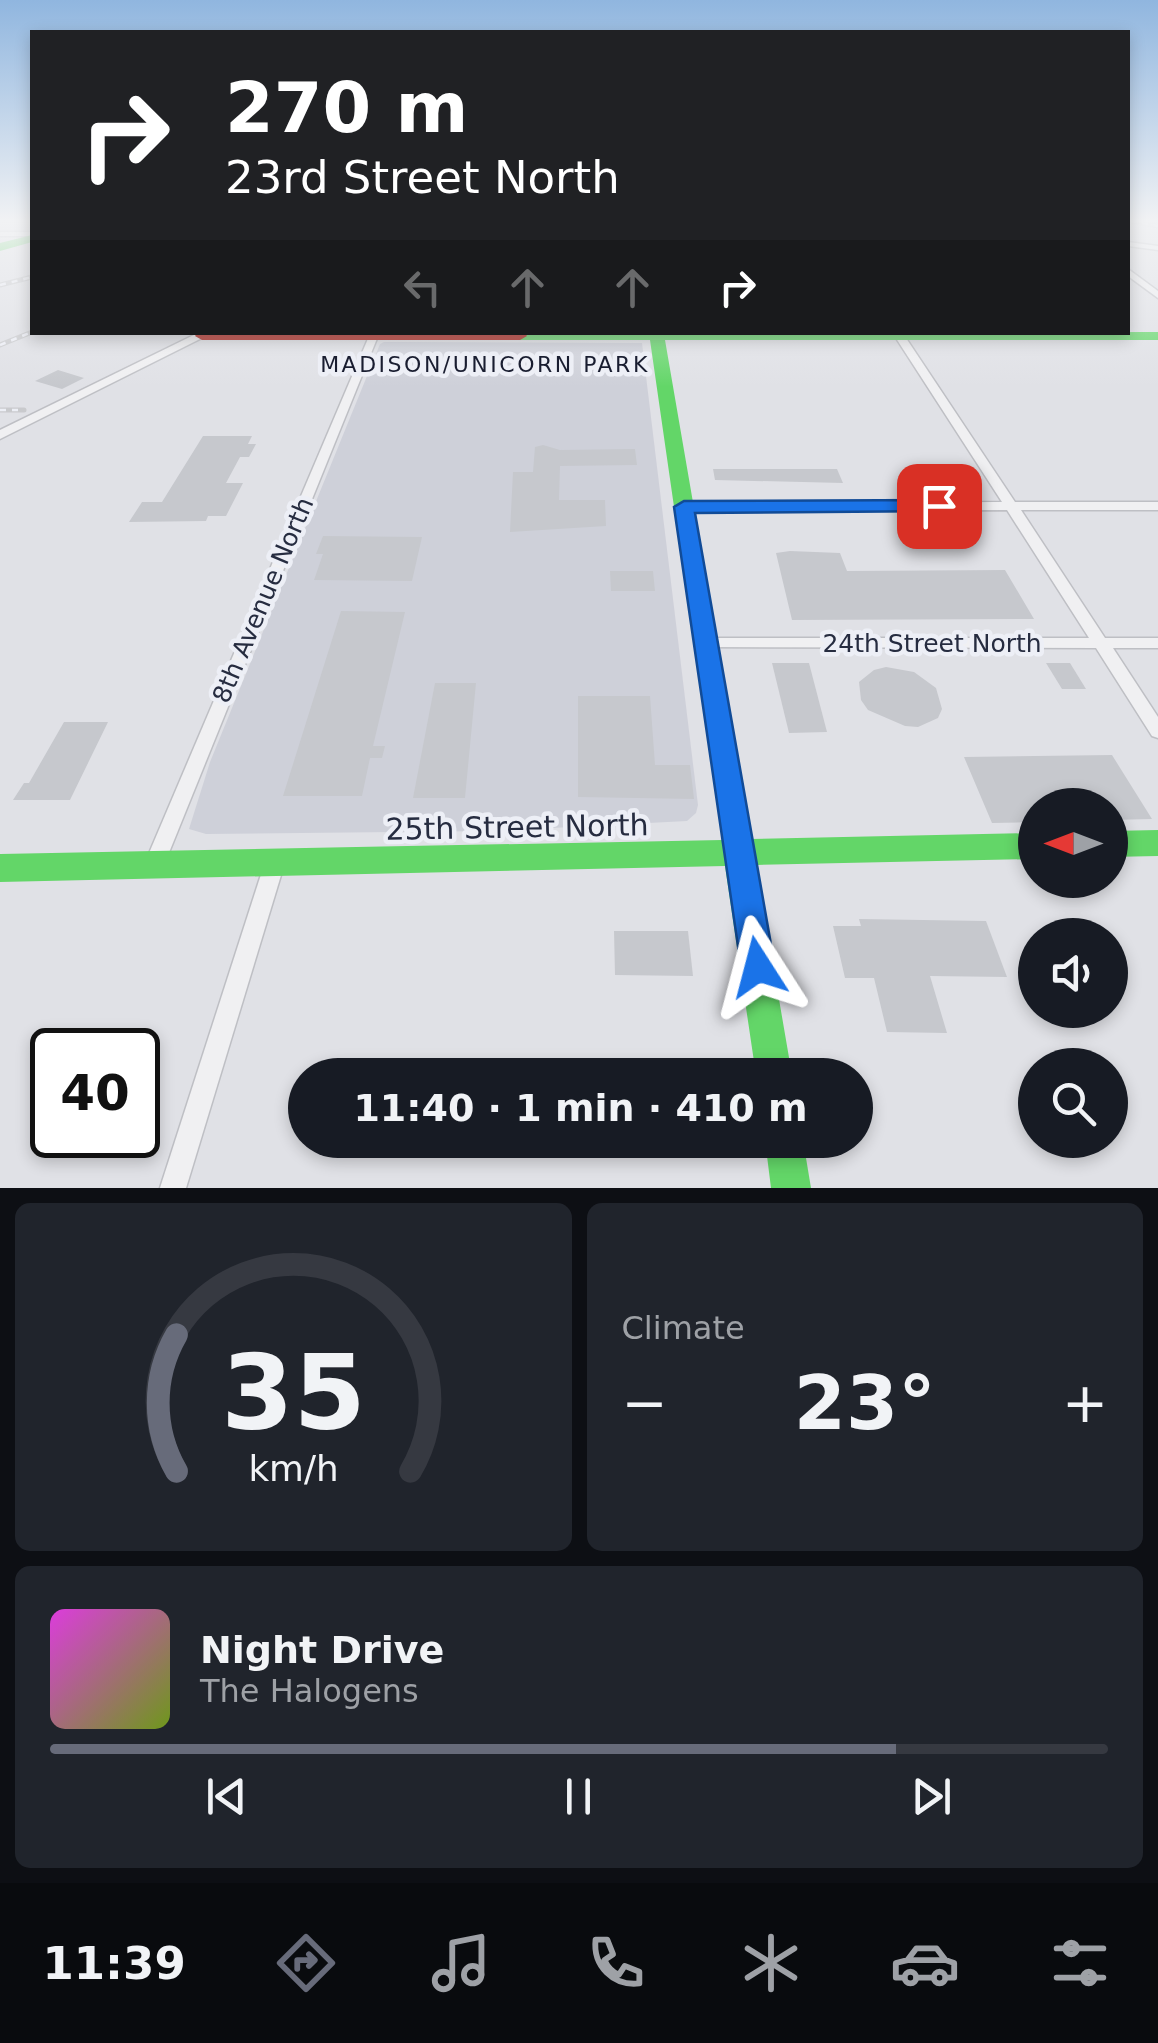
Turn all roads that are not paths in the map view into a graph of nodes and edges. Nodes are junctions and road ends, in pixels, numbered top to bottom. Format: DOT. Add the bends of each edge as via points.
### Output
graph roads {
  1 [pos="1133,280"];
  2 [pos="1158,280"];
  3 [pos="1158,295"];
  4 [pos="204,335"];
  5 [pos="290,335"];
  6 [pos="657,335"];
  7 [pos="899,335"];
  8 [pos="373,336"];
  9 [pos="1158,336"];
  10 [pos="0,434"];
  11 [pos="1011,506"];
  12 [pos="1158,506"];
  13 [pos="684,507"];
  14 [pos="706,643"];
  15 [pos="1100,643"];
  16 [pos="1158,643"];
  17 [pos="1158,731"];
  18 [pos="1128,844"];
  19 [pos="1158,844"];
  20 [pos="1018,846"];
  21 [pos="740,852"];
  22 [pos="275,862"];
  23 [pos="154,865"];
  24 [pos="0,868"];
  25 [pos="771,1058"];
  26 [pos="787,1158"];
  27 [pos="173,1188"];
  28 [pos="792,1188"];
  1 -- 2 [label="street"];
  1 -- 3 [label="street"];
  4 -- 10 [label="street"];
  5 -- 8 [label="street"];
  6 -- 7 [label="street"];
  6 -- 8 [label="street"];
  6 -- 13 [label="street"];
  7 -- 9 [label="street"];
  7 -- 11 [label="street"];
  8 -- 23 [label="street, 8th Avenue North"];
  11 -- 12 [label="street"];
  11 -- 13 [label="street"];
  11 -- 15 [label="street"];
  13 -- 14 [label="street"];
  14 -- 15 [label="street, 24th Street North"];
  14 -- 21 [label="street"];
  15 -- 16 [label="street, 24th Street North"];
  15 -- 17 [label="street"];
  18 -- 19 [label="street"];
  20 -- 21 [label="street, 25th Street North"];
  21 -- 22 [label="street, 25th Street North"];
  21 -- 25 [label="street"];
  22 -- 23 [label="street, 25th Street North"];
  22 -- 27 [label="street"];
  23 -- 24 [label="street, 25th Street North"];
  26 -- 28 [label="street"];
}
